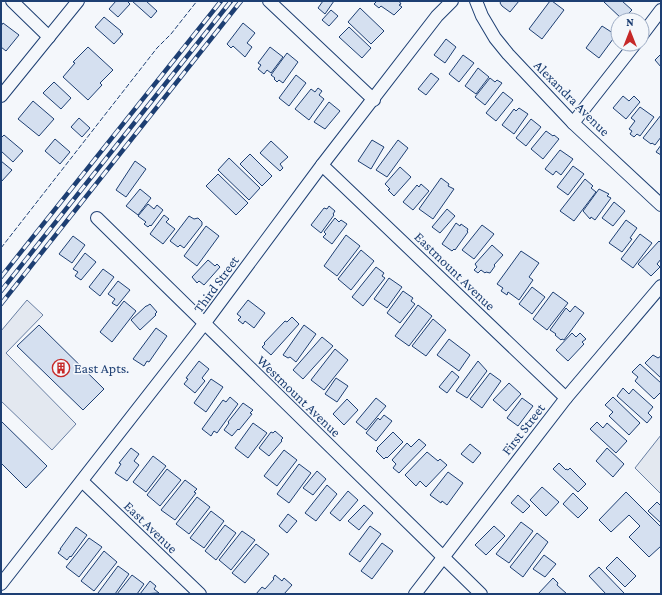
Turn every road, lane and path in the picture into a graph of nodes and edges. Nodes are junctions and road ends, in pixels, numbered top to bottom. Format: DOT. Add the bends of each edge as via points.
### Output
graph roads {
  1 [pos="12,1"];
  2 [pos="78,1"];
  3 [pos="269,1"];
  4 [pos="452,1"];
  5 [pos="476,1"];
  6 [pos="661,10"];
  7 [pos="650,24"];
  8 [pos="49,37"];
  9 [pos="629,52"];
  10 [pos="1,96"];
  11 [pos="374,100"];
  12 [pos="573,123"];
  13 [pos="322,165"];
  14 [pos="661,205"];
  15 [pos="97,218"];
  16 [pos="661,286"];
  17 [pos="204,324"];
  18 [pos="566,398"];
  19 [pos="82,480"];
  20 [pos="443,557"];
  21 [pos="1,584"];
  22 [pos="200,594"];
  23 [pos="415,594"];
  24 [pos="481,594"];
  1 -- 8 [label="street"];
  2 -- 8 [label="street"];
  3 -- 11 [label="street"];
  4 -- 11 [label="street, Third Street" via="437,16"];
  5 -- 12 [label="street, Alexandra Avenue" via="495,38"];
  6 -- 7 [label="street"];
  8 -- 10 [label="street"];
  9 -- 12 [label="street"];
  11 -- 13 [label="street, Third Street"];
  12 -- 14 [label="street, Alexandra Avenue"];
  13 -- 17 [label="street, Third Street"];
  13 -- 18 [label="street, Eastmount Avenue"];
  15 -- 17 [label="street, Westmount Avenue"];
  16 -- 18 [label="street, First Street"];
  17 -- 19 [label="street, Third Street"];
  17 -- 20 [label="street, Westmount Avenue"];
  18 -- 20 [label="street, First Street"];
  19 -- 21 [label="street, Third Street"];
  19 -- 22 [label="street, East Avenue"];
  20 -- 23 [label="street, First Street"];
  20 -- 24 [label="street, Westmount Avenue"];
}
